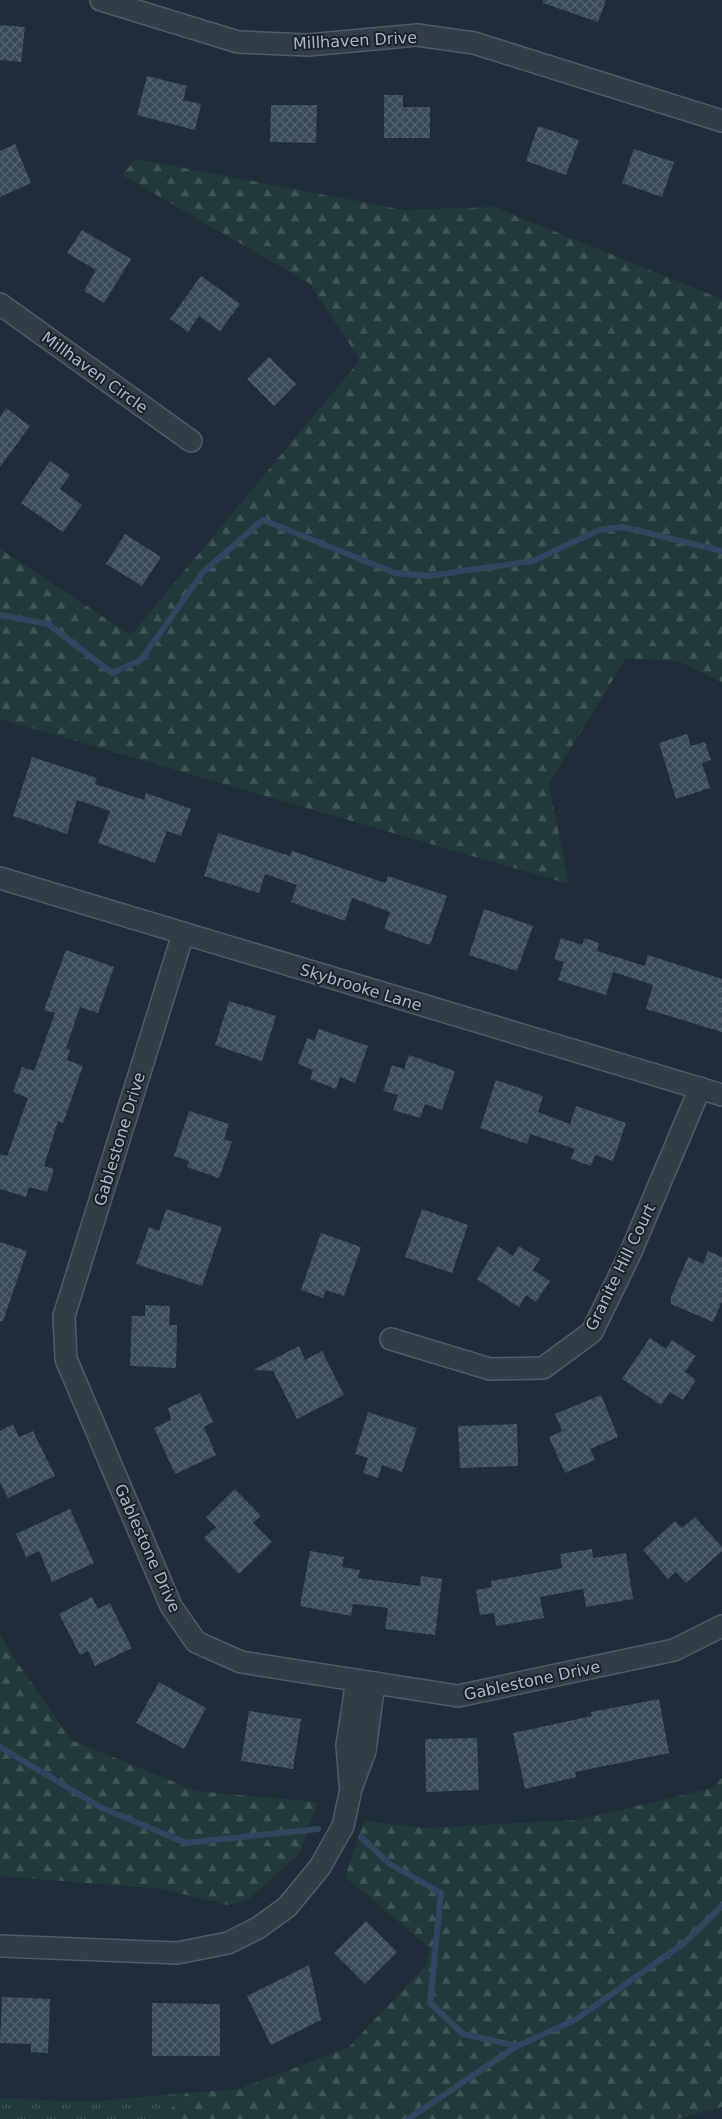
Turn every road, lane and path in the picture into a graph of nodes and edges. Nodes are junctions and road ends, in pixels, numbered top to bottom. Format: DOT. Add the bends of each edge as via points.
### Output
graph roads {
  1 [pos="101,0"];
  2 [pos="722,121"];
  3 [pos="0,304"];
  4 [pos="191,441"];
  5 [pos="0,878"];
  6 [pos="183,934"];
  7 [pos="700,1088"];
  8 [pos="722,1095"];
  9 [pos="391,1339"];
  10 [pos="722,1626"];
  11 [pos="366,1681"];
  12 [pos="0,1946"];
  1 -- 2 [label="street, Millhaven Drive" via="238,42 308,45 417,35 474,43"];
  3 -- 4 [label="street, Millhaven Circle"];
  5 -- 6 [label="street, Skybrooke Lane"];
  6 -- 7 [label="street, Skybrooke Lane"];
  6 -- 11 [label="street, Gablestone Drive" via="64,1316 66,1359 171,1606 196,1642 241,1662"];
  7 -- 8 [label="street, Skybrooke Lane"];
  7 -- 9 [label="street, Granite Hill Court" via="630,1254 592,1332 543,1368 490,1369"];
  10 -- 11 [label="street, Gablestone Drive" via="674,1650 458,1696"];
  11 -- 12 [label="street" via="365,1751 350,1789 343,1826 320,1867 287,1907 258,1928 228,1943 177,1952"];
}
